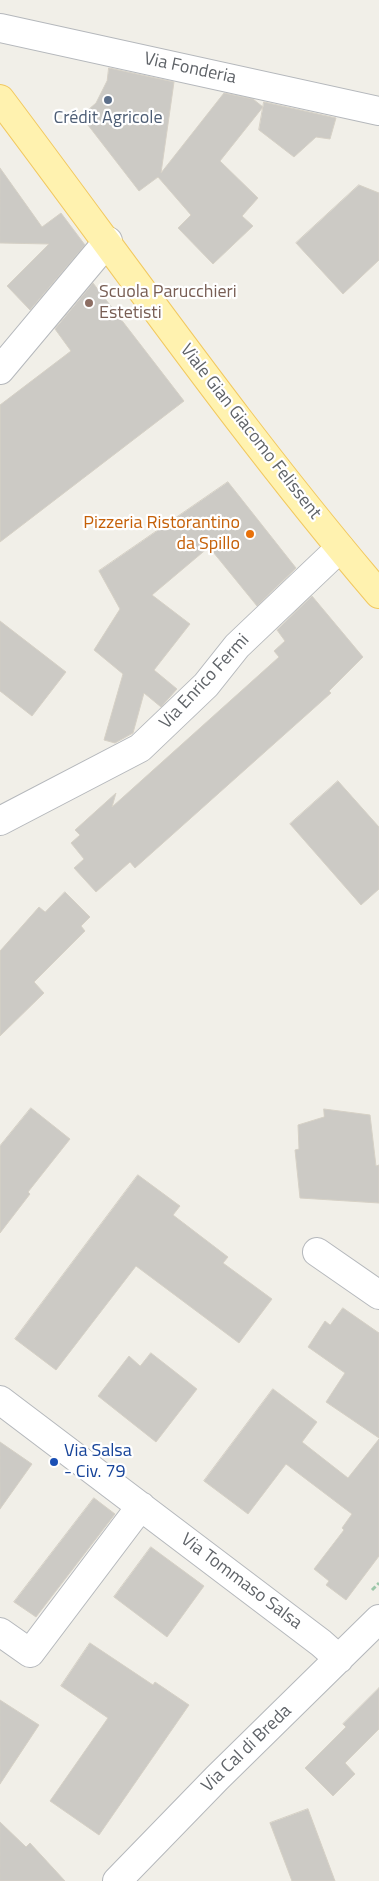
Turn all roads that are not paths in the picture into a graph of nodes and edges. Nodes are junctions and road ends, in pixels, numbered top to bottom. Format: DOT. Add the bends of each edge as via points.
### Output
graph roads {
  1 [pos="0,28"];
  2 [pos="0,99"];
  3 [pos="379,110"];
  4 [pos="108,241"];
  5 [pos="0,370"];
  6 [pos="340,548"];
  7 [pos="379,594"];
  8 [pos="0,821"];
  9 [pos="317,1252"];
  10 [pos="379,1295"];
  11 [pos="0,1400"];
  12 [pos="141,1506"];
  13 [pos="379,1619"];
  14 [pos="0,1632"];
  15 [pos="339,1659"];
  16 [pos="117,1881"];
  1 -- 3 [label="street, Via Fonderia"];
  2 -- 4 [label="main road, Viale Gian Giacomo Felissent"];
  4 -- 5 [label="street"];
  4 -- 6 [label="main road, Viale Gian Giacomo Felissent" via="224,400"];
  6 -- 7 [label="main road, Viale Gian Giacomo Felissent"];
  6 -- 8 [label="street, Via Enrico Fermi" via="237,646 206,685 140,748"];
  9 -- 10 [label="street"];
  11 -- 12 [label="street, Via Tommaso Salsa"];
  12 -- 14 [label="street" via="30,1654"];
  12 -- 15 [label="street, Via Tommaso Salsa"];
  13 -- 15 [label="street, Via Cal di Breda"];
  15 -- 16 [label="street, Via Cal di Breda"];
}
